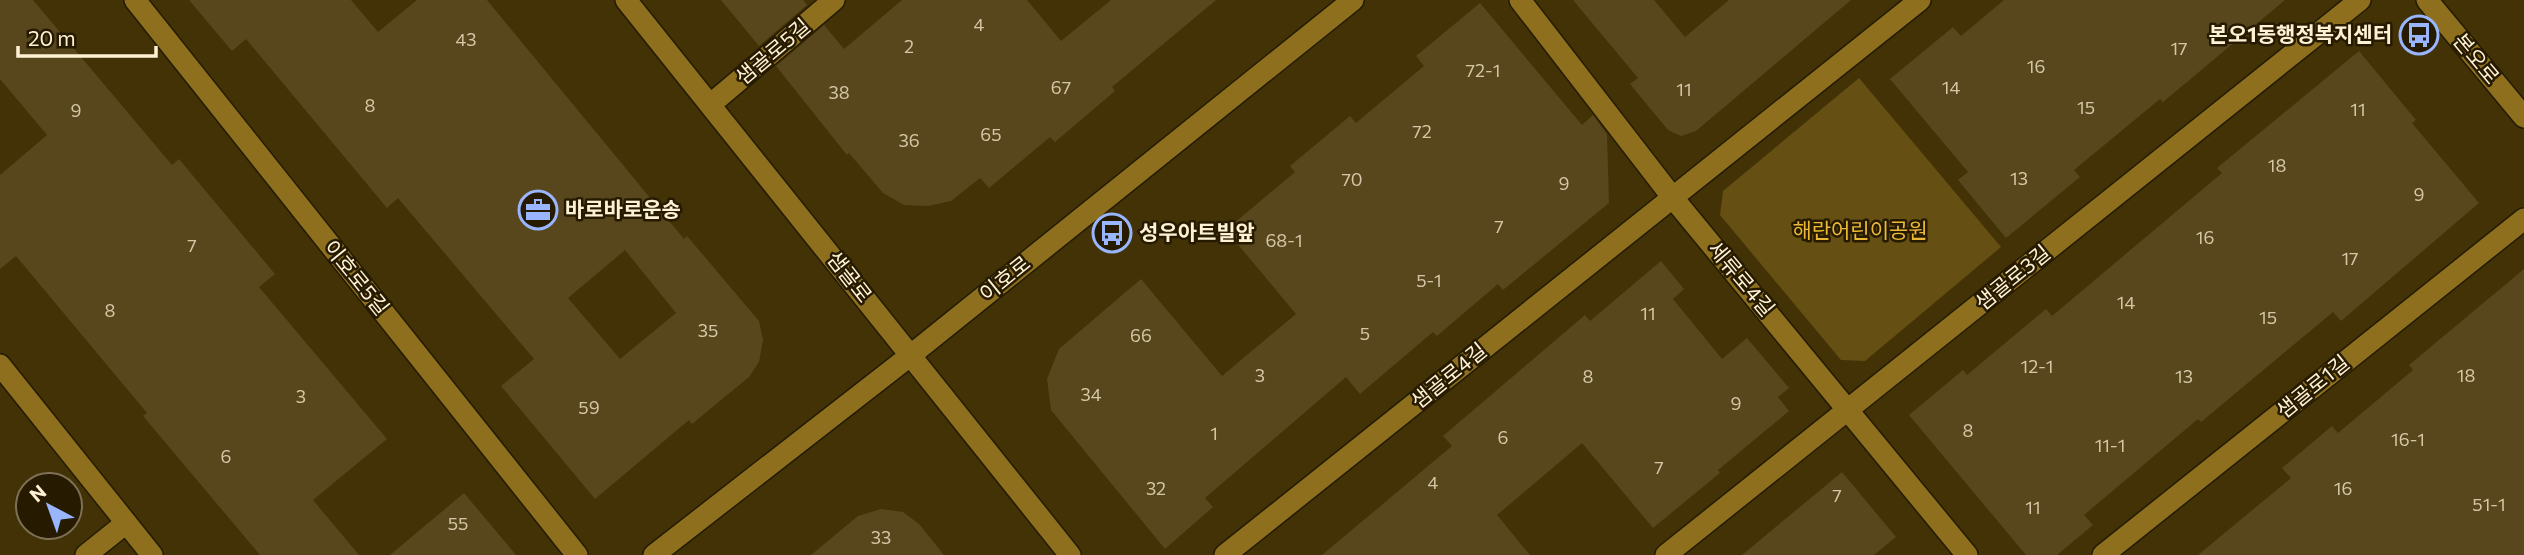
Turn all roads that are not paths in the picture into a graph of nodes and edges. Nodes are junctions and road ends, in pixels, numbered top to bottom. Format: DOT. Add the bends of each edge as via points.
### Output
graph roads {
  1 [pos="135,0"];
  2 [pos="626,0"];
  3 [pos="834,0"];
  4 [pos="1353,0"];
  5 [pos="1520,0"];
  6 [pos="1920,0"];
  7 [pos="2360,0"];
  8 [pos="2427,0"];
  9 [pos="711,104"];
  10 [pos="2524,117"];
  11 [pos="1673,198"];
  12 [pos="2524,219"];
  13 [pos="911,355"];
  14 [pos="0,365"];
  15 [pos="1849,410"];
  16 [pos="126,523"];
  17 [pos="86,555"];
  18 [pos="152,555"];
  19 [pos="577,555"];
  20 [pos="654,555"];
  21 [pos="1070,555"];
  22 [pos="1225,555"];
  23 [pos="1666,555"];
  24 [pos="1967,555"];
  25 [pos="2102,555"];
  1 -- 19 [label="street, 이호로5길"];
  2 -- 9 [label="street, 샘골로"];
  3 -- 9 [label="street, 샘골로5길"];
  4 -- 13 [label="street, 이호로"];
  5 -- 11 [label="street, 세류로4길"];
  6 -- 11 [label="street, 샘골로4길"];
  7 -- 15 [label="street, 샘골로3길"];
  8 -- 10 [label="street, 본오로"];
  9 -- 13 [label="street, 샘골로"];
  11 -- 15 [label="street, 세류로4길"];
  11 -- 22 [label="street, 샘골로4길"];
  12 -- 25 [label="street, 샘골로1길"];
  13 -- 20 [label="street, 이호로"];
  13 -- 21 [label="street, 샘골로"];
  14 -- 16 [label="street"];
  15 -- 23 [label="street, 샘골로3길"];
  15 -- 24 [label="street, 세류로4길"];
  16 -- 17 [label="street"];
  16 -- 18 [label="street"];
}
